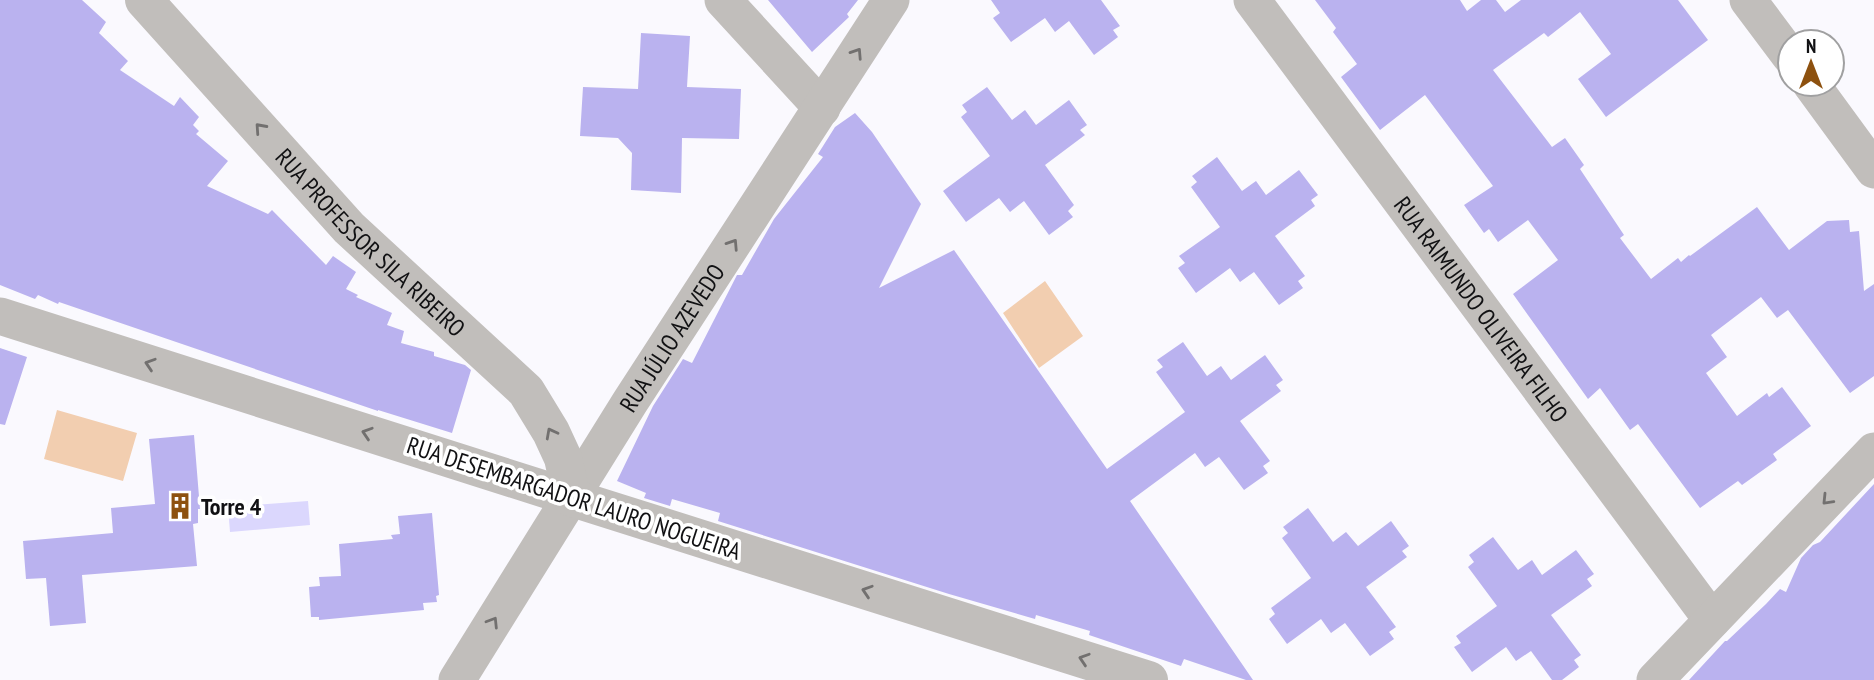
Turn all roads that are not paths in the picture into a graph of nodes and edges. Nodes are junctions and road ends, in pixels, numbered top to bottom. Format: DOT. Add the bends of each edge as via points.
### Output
graph roads {
  1 [pos="144,0"];
  2 [pos="723,0"];
  3 [pos="891,0"];
  4 [pos="1252,0"];
  5 [pos="1748,0"];
  6 [pos="1776,37"];
  7 [pos="1821,98"];
  8 [pos="822,107"];
  9 [pos="1874,170"];
  10 [pos="0,316"];
  11 [pos="1874,451"];
  12 [pos="572,498"];
  13 [pos="1712,620"];
  14 [pos="457,680"];
  15 [pos="1149,680"];
  16 [pos="1655,680"];
  12 -- 1 [label="street, RUA PROFESSOR SILA RIBEIRO, one-way" via="563,458 526,391 349,228"];
  2 -- 8 [label="street"];
  8 -- 3 [label="street, RUA JÚLIO AZEVEDO, one-way"];
  4 -- 13 [label="street, RUA RAIMUNDO OLIVEIRA FILHO"];
  5 -- 6 [label="street"];
  7 -- 9 [label="street"];
  12 -- 8 [label="street, RUA JÚLIO AZEVEDO, one-way" via="629,402"];
  12 -- 10 [label="street, RUA DESEMBARGADOR LAURO NOGUEIRA, one-way"];
  11 -- 13 [label="street, one-way"];
  14 -- 12 [label="street, RUA JÚLIO AZEVEDO, one-way"];
  15 -- 12 [label="street, RUA DESEMBARGADOR LAURO NOGUEIRA, one-way"];
  13 -- 16 [label="street"];
}
